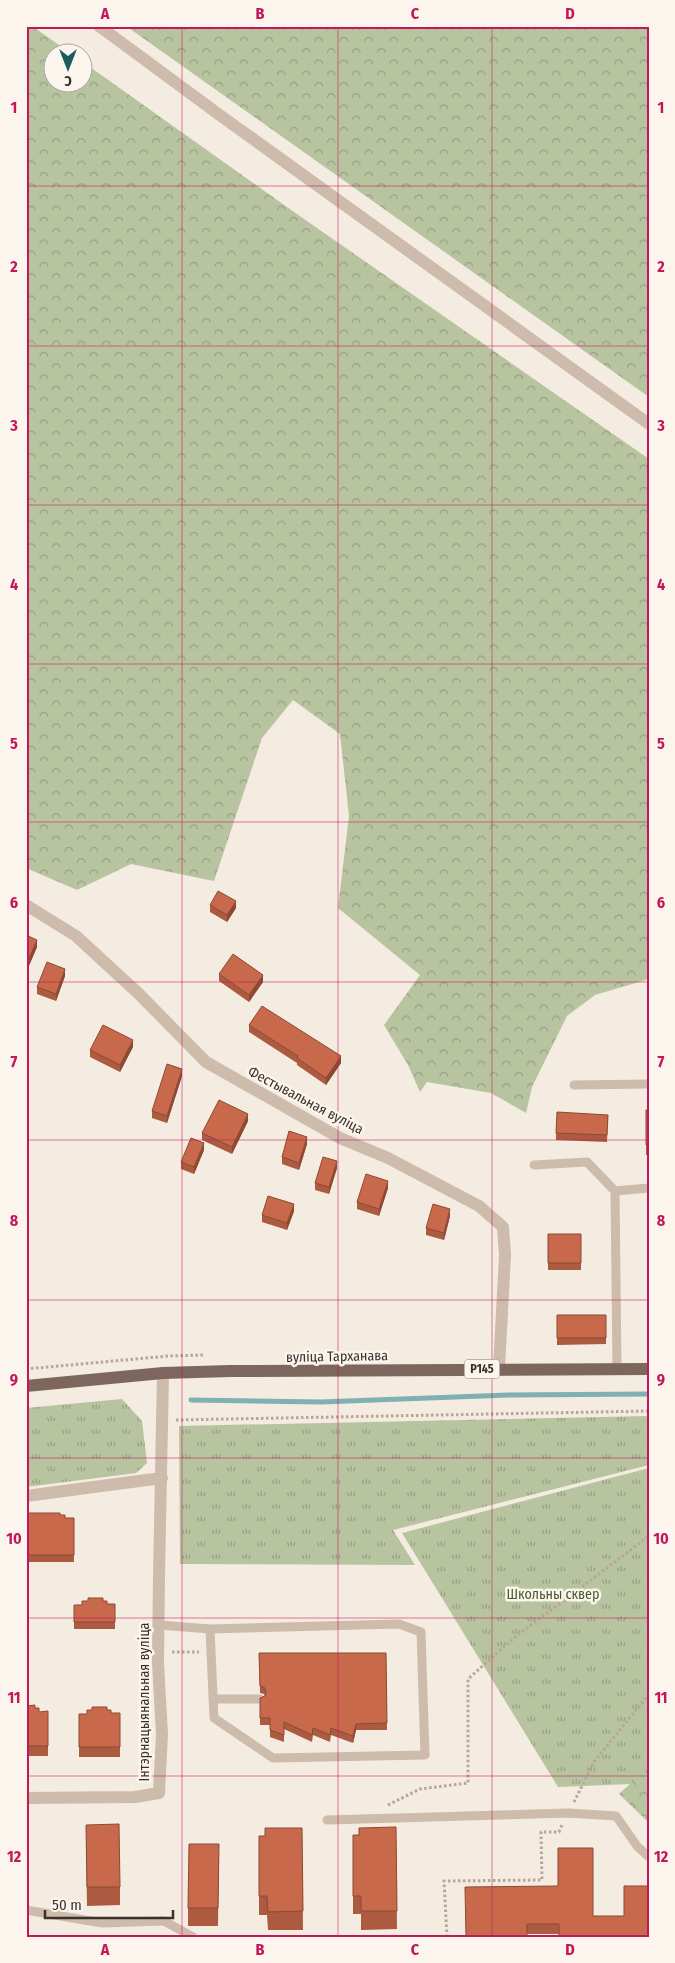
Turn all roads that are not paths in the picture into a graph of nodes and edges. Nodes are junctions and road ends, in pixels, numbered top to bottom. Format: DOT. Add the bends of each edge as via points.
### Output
graph roads {
  1 [pos="99,26"];
  2 [pos="649,424"];
  3 [pos="26,904"];
  4 [pos="649,1084"];
  5 [pos="574,1085"];
  6 [pos="534,1165"];
  7 [pos="649,1188"];
  8 [pos="615,1191"];
  9 [pos="499,1368"];
  10 [pos="617,1368"];
  11 [pos="649,1369"];
  12 [pos="163,1373"];
  13 [pos="26,1386"];
  14 [pos="162,1478"];
  15 [pos="26,1496"];
  16 [pos="159,1625"];
  17 [pos="210,1629"];
  18 [pos="213,1699"];
  19 [pos="260,1699"];
  20 [pos="26,1798"];
  21 [pos="327,1820"];
  22 [pos="649,1857"];
  23 [pos="28,1913"];
  24 [pos="193,1937"];
  1 -- 2 [label="street"];
  3 -- 9 [label="street, Фестывальная вуліца" via="76,936 206,1062 340,1138 388,1158 479,1206 503,1227 505,1255"];
  4 -- 5 [label="lane"];
  6 -- 8 [label="lane" via="587,1162"];
  7 -- 8 [label="lane"];
  8 -- 10 [label="lane"];
  9 -- 10 [label="main road, вуліца Тарханава / Р145"];
  9 -- 12 [label="main road, вуліца Тарханава / Р145"];
  10 -- 11 [label="main road, вуліца Тарханава / Р145"];
  12 -- 13 [label="main road, вуліца Тарханава / Р145"];
  12 -- 14 [label="street, Інтэрнацыянальная вуліца"];
  14 -- 15 [label="street"];
  14 -- 16 [label="street, Інтэрнацыянальная вуліца"];
  16 -- 17 [label="lane"];
  16 -- 20 [label="street, Інтэрнацыянальная вуліца" via="162,1734 159,1792 135,1797"];
  17 -- 18 [label="lane"];
  17 -- 18 [label="lane" via="399,1624 421,1632 425,1755 273,1758 214,1718"];
  18 -- 19 [label="lane"];
  21 -- 22 [label="lane" via="568,1813 616,1816"];
  23 -- 24 [label="lane" via="102,1923 164,1921"];
}
